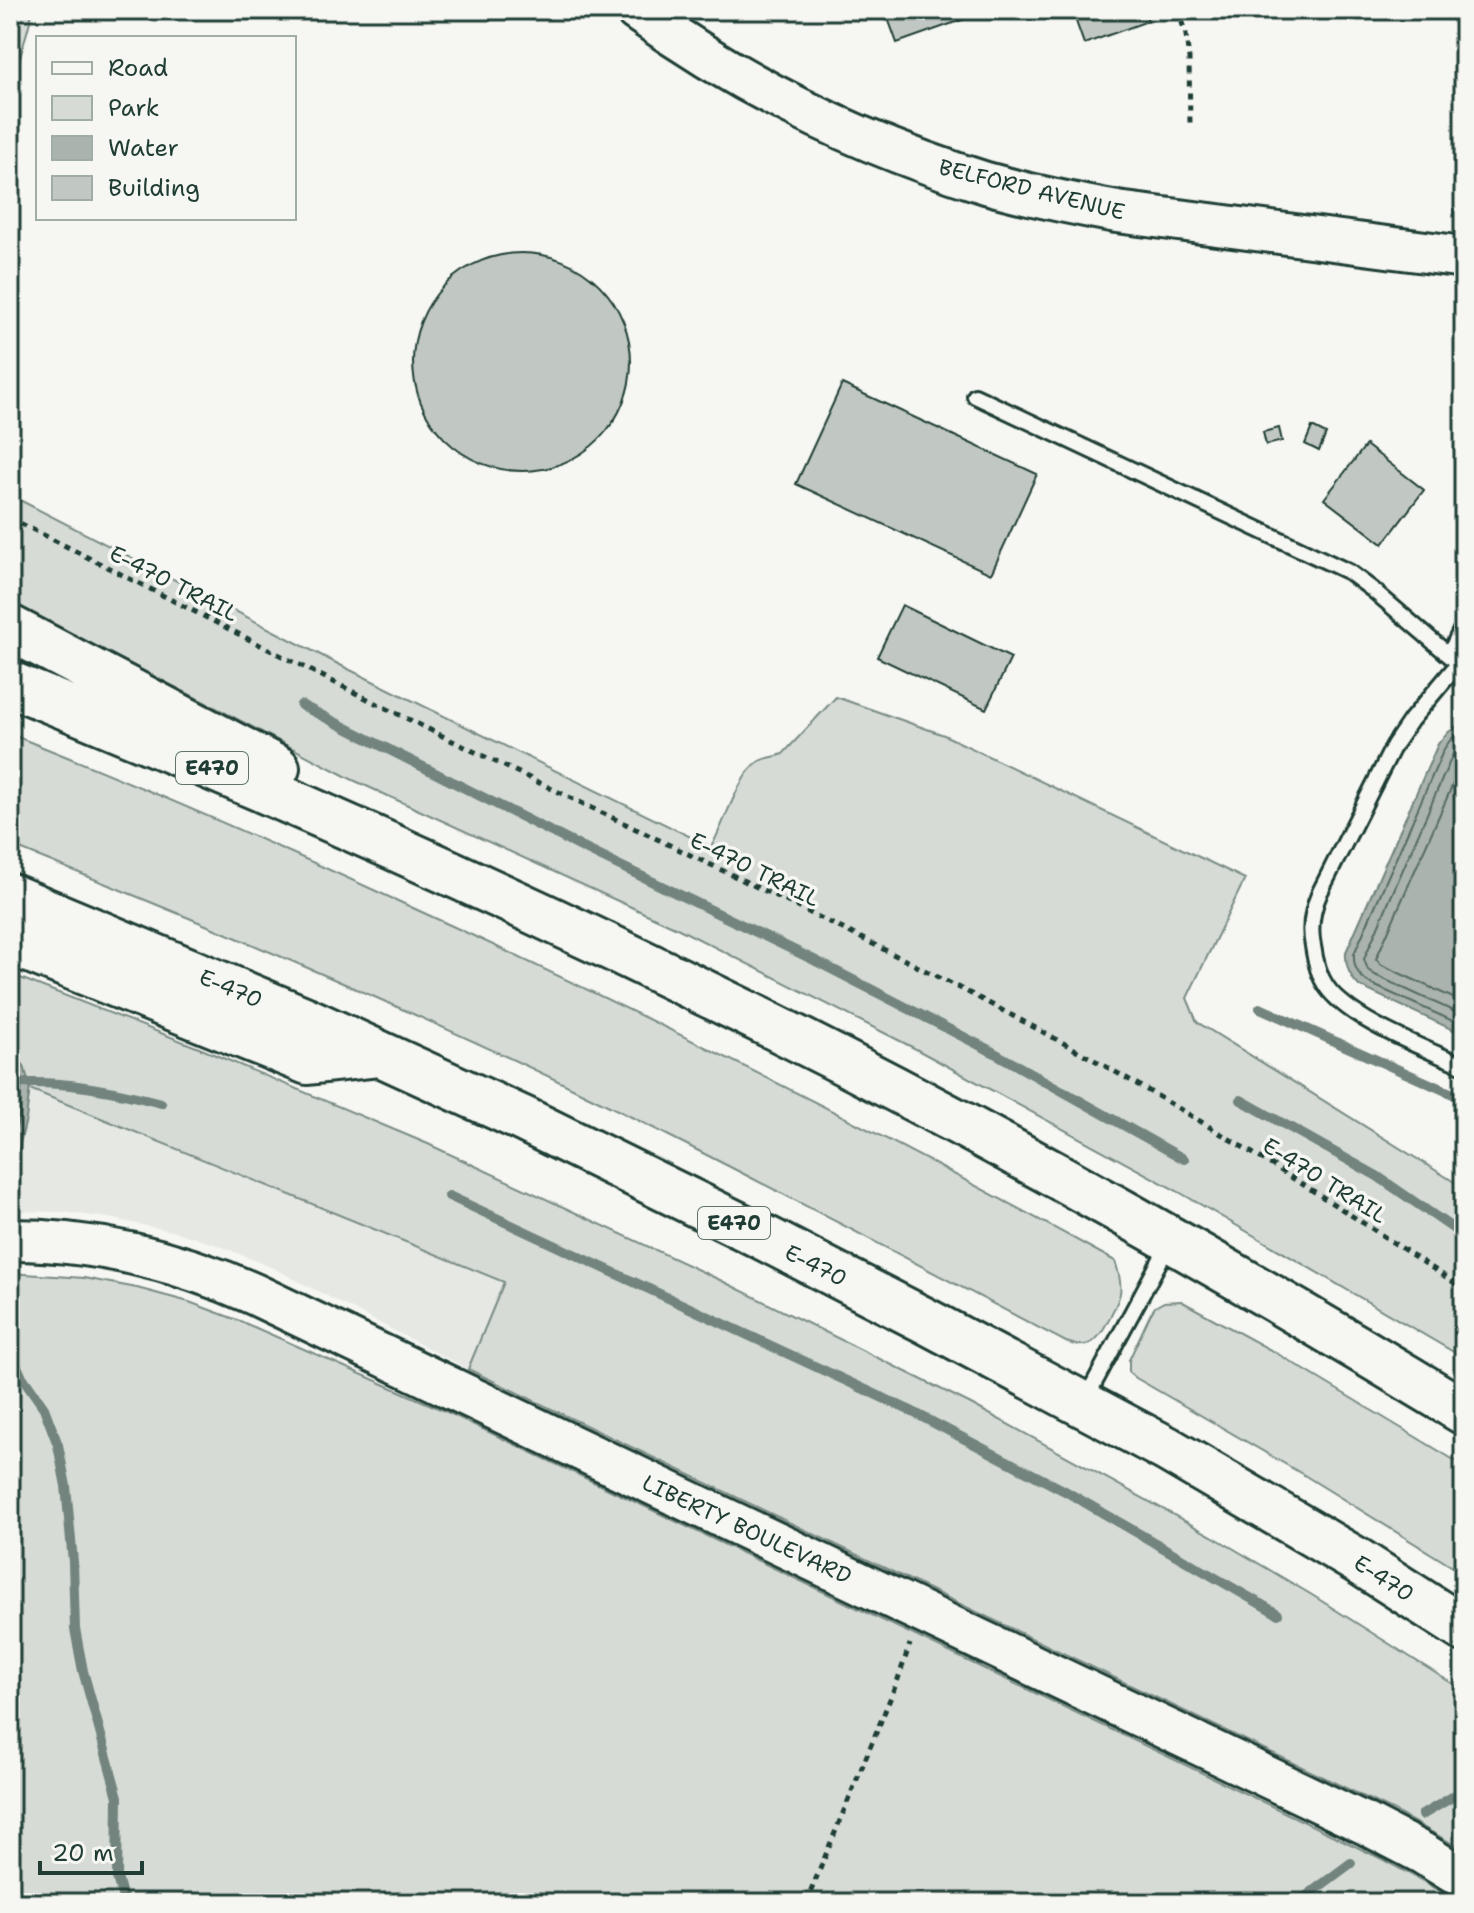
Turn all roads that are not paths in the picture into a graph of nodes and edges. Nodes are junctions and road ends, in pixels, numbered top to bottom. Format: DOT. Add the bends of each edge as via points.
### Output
graph roads {
  1 [pos="636,10"];
  2 [pos="1464,257"];
  3 [pos="975,396"];
  4 [pos="1464,624"];
  5 [pos="10,628"];
  6 [pos="1457,662"];
  7 [pos="10,684"];
  8 [pos="412,856"];
  9 [pos="10,896"];
  10 [pos="10,942"];
  11 [pos="380,1054"];
  12 [pos="1464,1066"];
  13 [pos="10,1240"];
  14 [pos="1171,1240"];
  15 [pos="1083,1404"];
  16 [pos="1464,1412"];
  17 [pos="1464,1629"];
  18 [pos="1464,1879"];
  1 -- 2 [label="street, BELFORD AVENUE" via="787,104 886,149 986,183 1131,214"];
  3 -- 6 [label="lane" via="1349,572"];
  4 -- 6 [label="lane"];
  5 -- 8 [label="highway" via="338,800"];
  6 -- 12 [label="lane" via="1394,745 1320,892 1311,927 1321,976 1344,1004"];
  7 -- 8 [label="highway, E470"];
  8 -- 14 [label="highway, E470" via="742,1011"];
  9 -- 11 [label="highway, E-470 / E470"];
  10 -- 11 [label="highway" via="308,1062"];
  11 -- 15 [label="highway, E-470 / E470" via="746,1229"];
  13 -- 18 [label="street, LIBERTY BOULEVARD" via="142,1255 220,1279 1378,1830"];
  14 -- 15 [label="lane"];
  14 -- 16 [label="highway, E470"];
  15 -- 17 [label="highway, E-470 / E470" via="1273,1510"];
}
